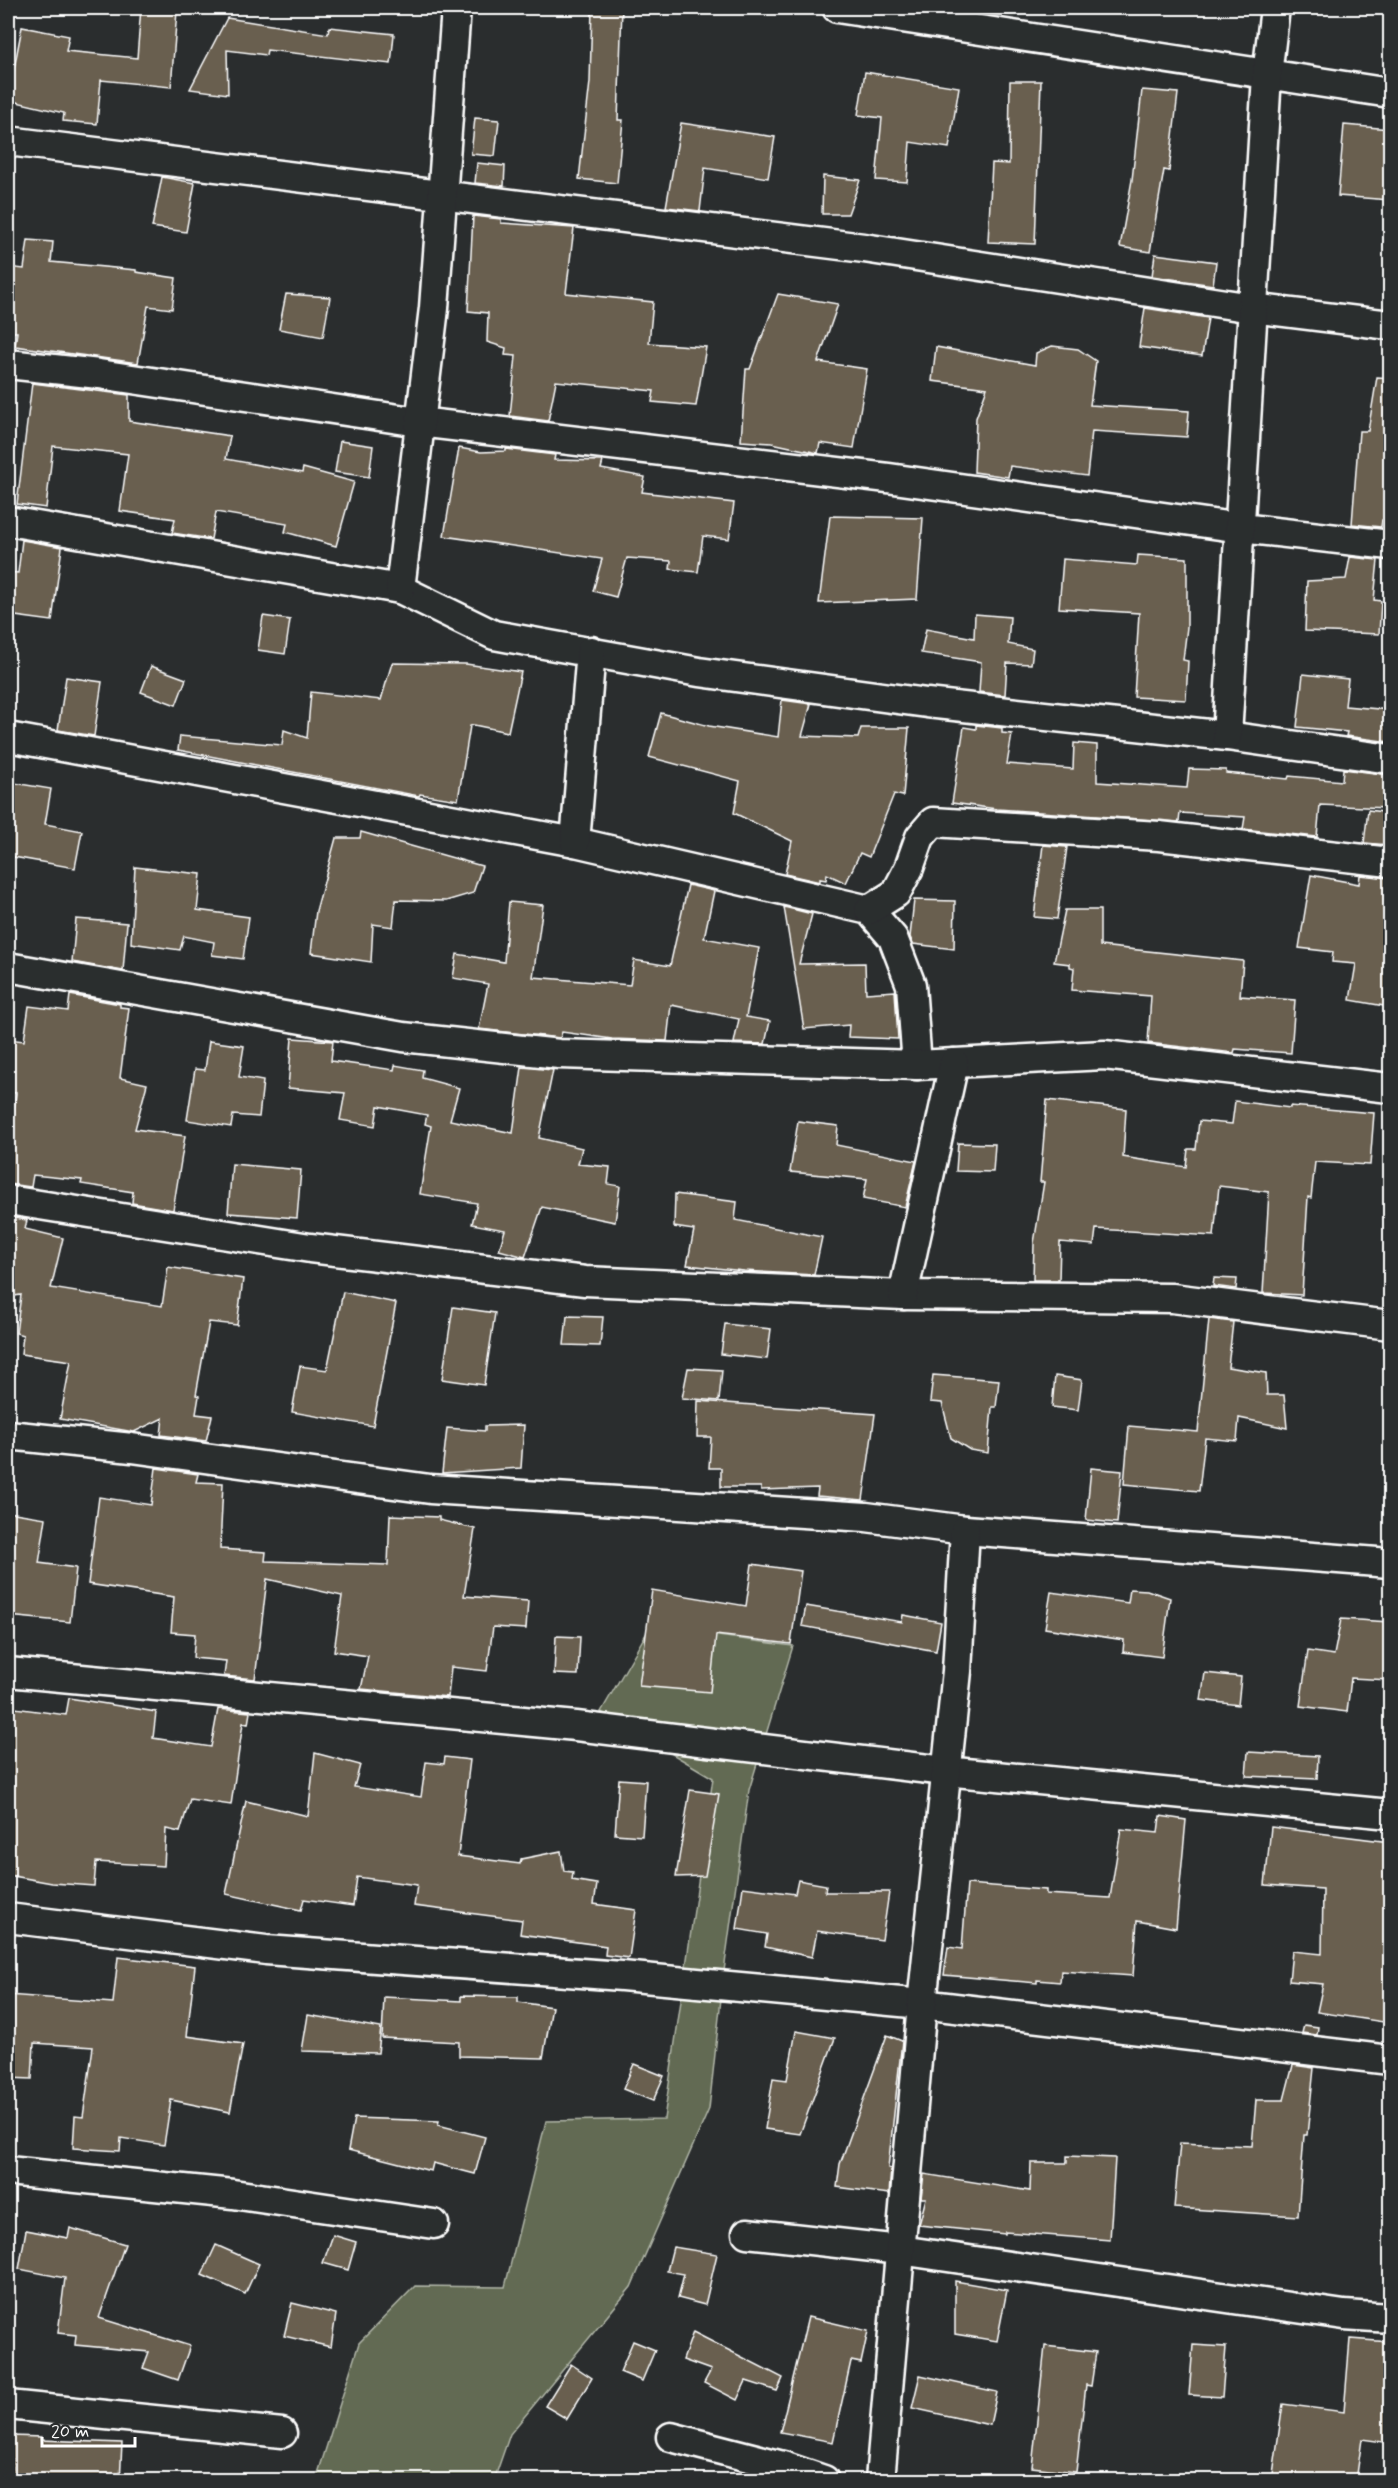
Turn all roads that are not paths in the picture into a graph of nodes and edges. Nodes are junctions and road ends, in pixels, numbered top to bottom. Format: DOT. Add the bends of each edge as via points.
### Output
graph roads {
  1 [pos="456,8"];
  2 [pos="837,8"];
  3 [pos="1275,8"];
  4 [pos="1267,75"];
  5 [pos="1390,93"];
  6 [pos="8,141"];
  7 [pos="444,194"];
  8 [pos="1252,308"];
  9 [pos="1390,325"];
  10 [pos="8,364"];
  11 [pos="419,422"];
  12 [pos="8,521"];
  13 [pos="1241,528"];
  14 [pos="1390,545"];
  15 [pos="400,589"];
  16 [pos="591,651"];
  17 [pos="1227,736"];
  18 [pos="8,737"];
  19 [pos="1390,759"];
  20 [pos="575,842"];
  21 [pos="1390,862"];
  22 [pos="869,910"];
  23 [pos="8,967"];
  24 [pos="954,1063"];
  25 [pos="917,1065"];
  26 [pos="1390,1088"];
  27 [pos="8,1200"];
  28 [pos="903,1295"];
  29 [pos="1390,1324"];
  30 [pos="8,1435"];
  31 [pos="965,1530"];
  32 [pos="1390,1563"];
  33 [pos="8,1672"];
  34 [pos="945,1772"];
  35 [pos="1390,1814"];
  36 [pos="8,1918"];
  37 [pos="922,2004"];
  38 [pos="1390,2060"];
  39 [pos="8,2171"];
  40 [pos="434,2224"];
  41 [pos="747,2233"];
  42 [pos="900,2250"];
  43 [pos="1390,2318"];
  44 [pos="8,2405"];
  45 [pos="282,2433"];
  46 [pos="671,2437"];
  47 [pos="824,2481"];
  48 [pos="880,2481"];
  1 -- 7 [label="street"];
  2 -- 4 [label="street"];
  3 -- 4 [label="street"];
  4 -- 5 [label="street"];
  4 -- 8 [label="street"];
  6 -- 7 [label="street"];
  7 -- 8 [label="street" via="864,248"];
  7 -- 11 [label="street"];
  8 -- 9 [label="street"];
  8 -- 13 [label="street"];
  10 -- 11 [label="street"];
  11 -- 13 [label="street" via="888,477"];
  11 -- 15 [label="street"];
  12 -- 15 [label="street"];
  13 -- 14 [label="street"];
  13 -- 17 [label="street"];
  15 -- 16 [label="street" via="494,635"];
  16 -- 17 [label="street" via="699,672 927,703"];
  16 -- 20 [label="street"];
  17 -- 19 [label="street"];
  18 -- 20 [label="street"];
  20 -- 22 [label="street"];
  21 -- 22 [label="street" via="1159,837 933,822 920,837 896,893"];
  22 -- 25 [label="street" via="892,938 911,985"];
  23 -- 25 [label="street" via="403,1037 559,1054"];
  24 -- 25 [label="street"];
  24 -- 26 [label="street" via="1104,1054"];
  24 -- 28 [label="street"];
  27 -- 28 [label="street" via="309,1248 585,1281"];
  28 -- 29 [label="street" via="1172,1298"];
  30 -- 31 [label="street" via="430,1489 855,1516"];
  31 -- 32 [label="street"];
  31 -- 34 [label="street" via="957,1671"];
  33 -- 34 [label="street" via="576,1726"];
  34 -- 35 [label="street"];
  34 -- 37 [label="street"];
  36 -- 37 [label="street" via="266,1950 622,1976"];
  37 -- 38 [label="street"];
  37 -- 42 [label="street"];
  39 -- 40 [label="street" via="233,2194"];
  41 -- 42 [label="street"];
  42 -- 43 [label="street" via="1344,2315"];
  42 -- 48 [label="street"];
  44 -- 45 [label="street"];
  46 -- 47 [label="street" via="783,2466"];
}
